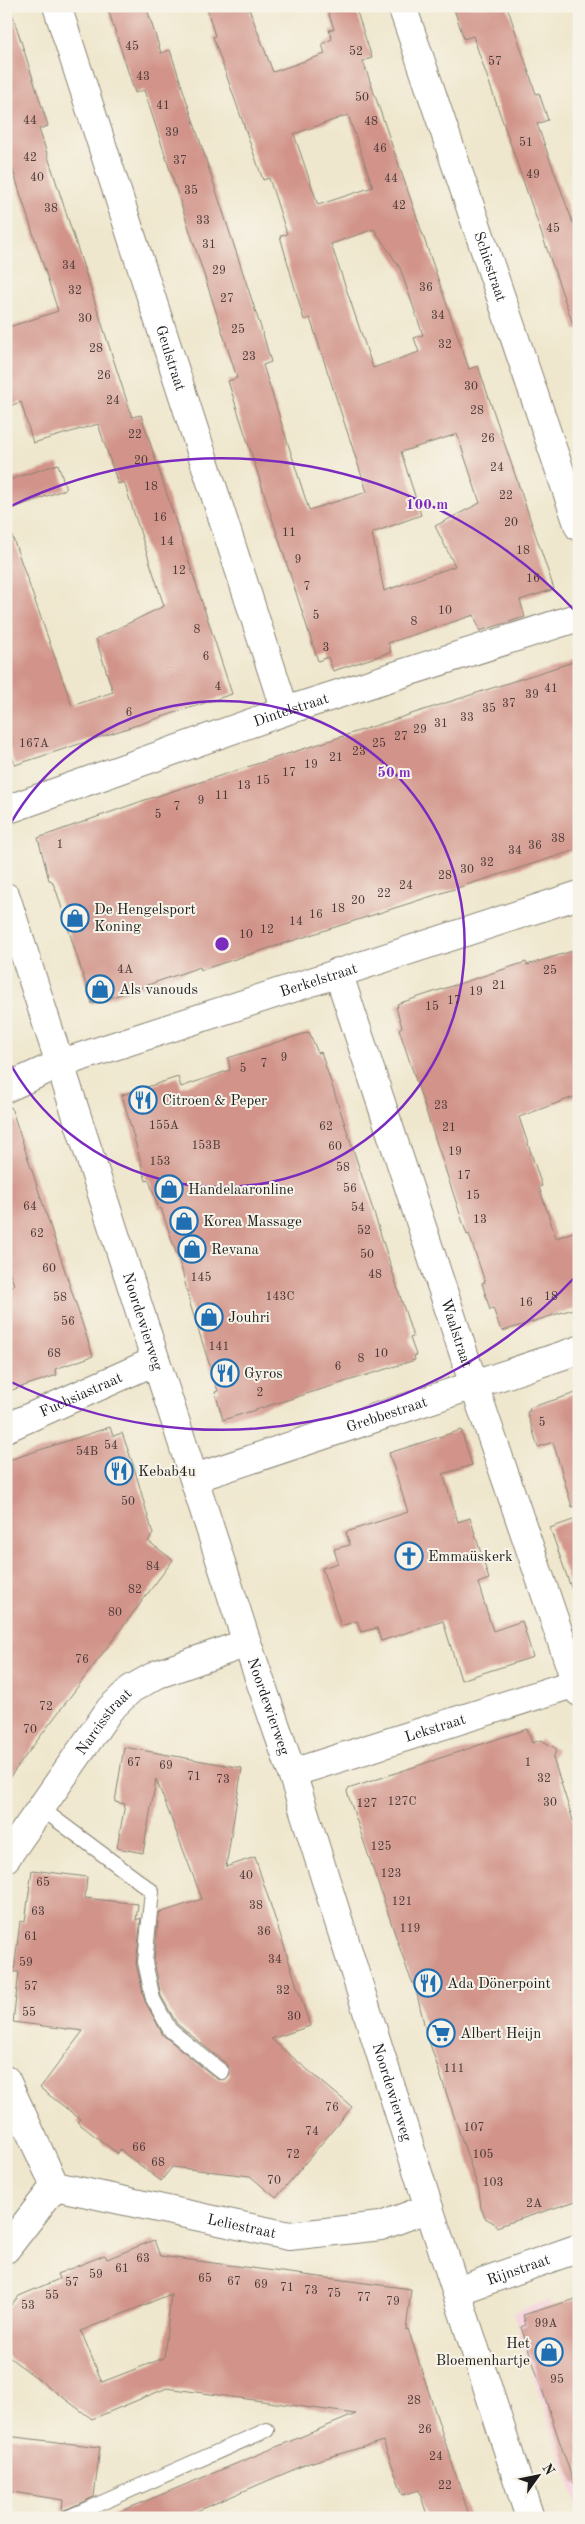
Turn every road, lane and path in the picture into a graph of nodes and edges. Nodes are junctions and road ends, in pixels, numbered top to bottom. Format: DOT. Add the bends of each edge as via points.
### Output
graph roads {
  1 [pos="57,6"];
  2 [pos="402,6"];
  3 [pos="579,527"];
  4 [pos="579,617"];
  5 [pos="285,711"];
  6 [pos="6,810"];
  7 [pos="579,895"];
  8 [pos="6,897"];
  9 [pos="338,972"];
  10 [pos="59,1064"];
  11 [pos="6,1088"];
  12 [pos="579,1350"];
  13 [pos="155,1361"];
  14 [pos="474,1386"];
  15 [pos="6,1428"];
  16 [pos="195,1478"];
  17 [pos="247,1643"];
  18 [pos="578,1686"];
  19 [pos="292,1774"];
  20 [pos="42,1809"];
  21 [pos="6,1858"];
  22 [pos="222,2072"];
  23 [pos="6,2080"];
  24 [pos="55,2186"];
  25 [pos="428,2208"];
  26 [pos="579,2248"];
  27 [pos="6,2249"];
  28 [pos="457,2291"];
  29 [pos="267,2430"];
  30 [pos="67,2518"];
  31 [pos="530,2518"];
  1 -- 5 [label="street, Geulstraat"];
  2 -- 3 [label="street, Schiestraat"];
  4 -- 5 [label="street, Dintelstraat"];
  5 -- 6 [label="street, Dintelstraat"];
  7 -- 9 [label="street, Berkelstraat"];
  8 -- 10 [label="street, Noordewierweg"];
  9 -- 10 [label="street, Berkelstraat"];
  9 -- 14 [label="street, Waalstraat"];
  10 -- 11 [label="street, Berkelstraat"];
  10 -- 13 [label="street, Noordewierweg"];
  12 -- 14 [label="street, Grebbestraat"];
  13 -- 15 [label="street, Fuchsiastraat"];
  13 -- 16 [label="street, Noordewierweg"];
  14 -- 16 [label="street, Grebbestraat"];
  14 -- 18 [label="street, Waalstraat"];
  16 -- 17 [label="street, Noordewierweg"];
  17 -- 19 [label="street, Noordewierweg"];
  17 -- 20 [label="street, Narcisstraat" via="158,1674 131,1689 110,1709"];
  18 -- 19 [label="street, Lekstraat"];
  19 -- 25 [label="street, Noordewierweg"];
  20 -- 21 [label="street, Narcisstraat"];
  20 -- 22 [label="lane" via="152,1892 145,1962 152,1999 170,2030"];
  23 -- 24 [label="street"];
  24 -- 25 [label="street, Leliestraat" via="288,2236 381,2226"];
  24 -- 27 [label="street"];
  25 -- 28 [label="street, Noordewierweg"];
  26 -- 28 [label="street, Rijnstraat"];
  28 -- 31 [label="street, Noordewierweg"];
  29 -- 30 [label="lane"];
}
